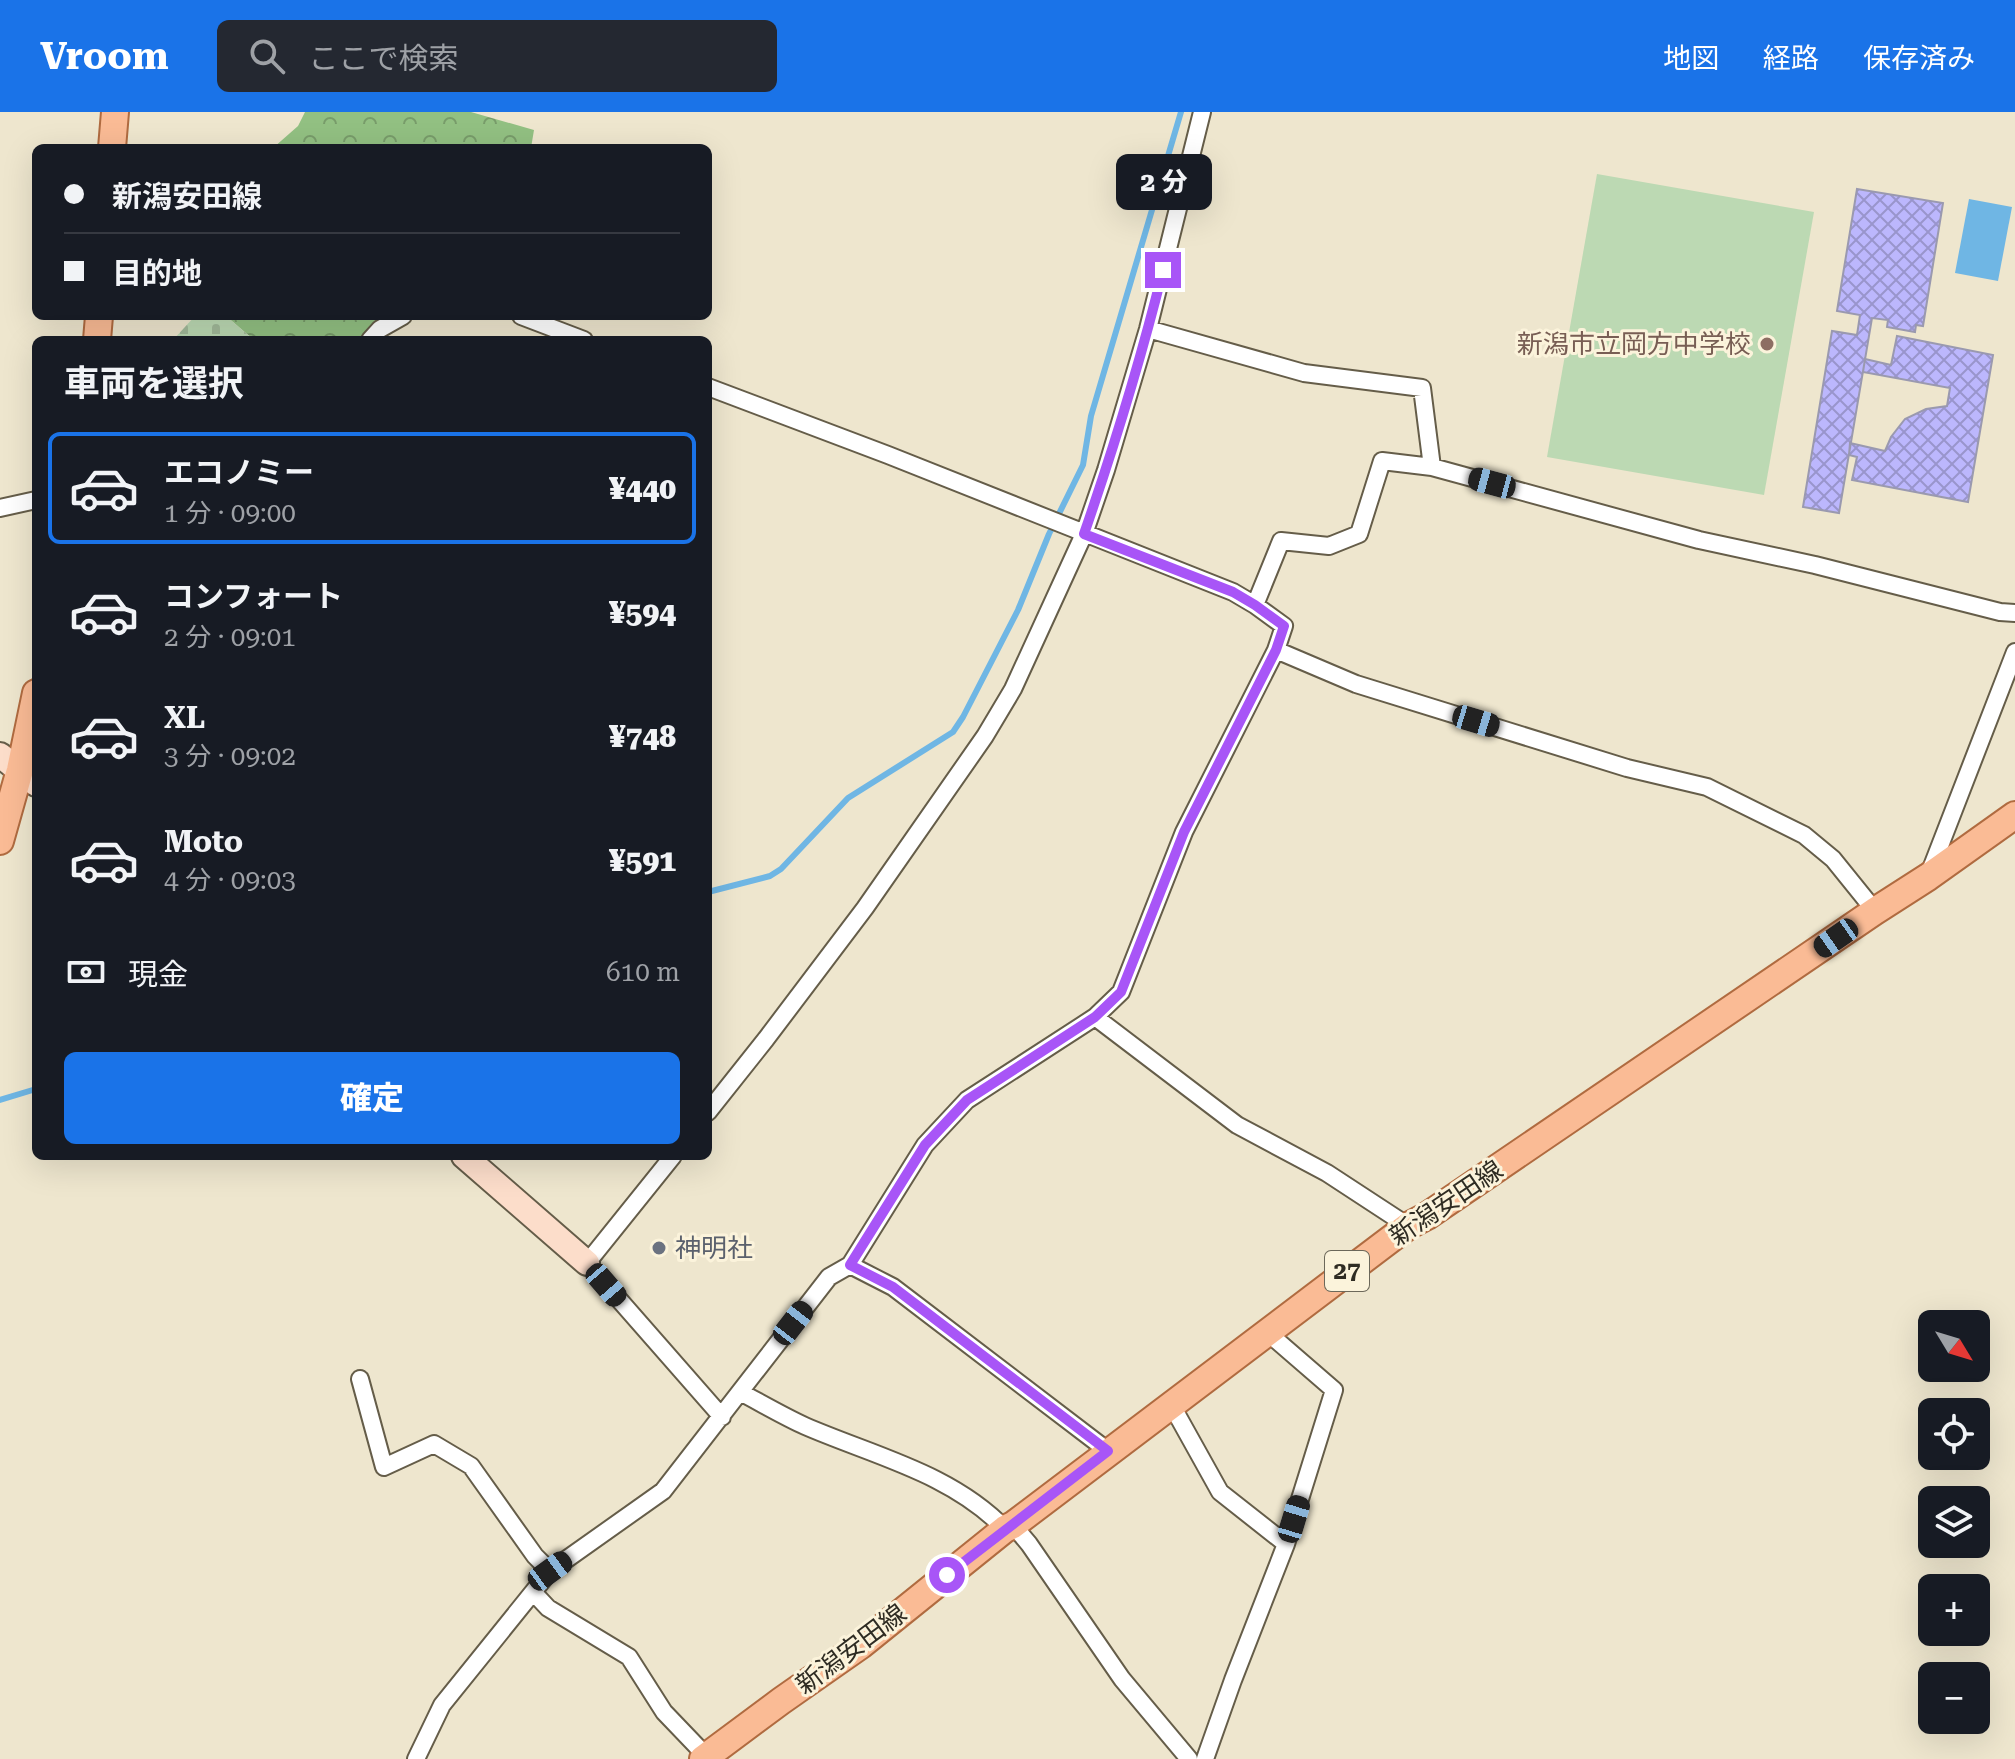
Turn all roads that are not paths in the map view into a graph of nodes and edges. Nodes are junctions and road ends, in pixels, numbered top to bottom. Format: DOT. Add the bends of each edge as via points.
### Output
graph roads {
  1 [pos="115,112"];
  2 [pos="1202,112"];
  3 [pos="112,144"];
  4 [pos="396,320"];
  5 [pos="532,320"];
  6 [pos="1148,329"];
  7 [pos="374,336"];
  8 [pos="574,336"];
  9 [pos="712,389"];
  10 [pos="1432,467"];
  11 [pos="32,501"];
  12 [pos="0,508"];
  13 [pos="1084,534"];
  14 [pos="1255,605"];
  15 [pos="2015,613"];
  16 [pos="1276,650"];
  17 [pos="2015,652"];
  18 [pos="32,711"];
  19 [pos="19,770"];
  20 [pos="2015,815"];
  21 [pos="0,841"];
  22 [pos="1928,877"];
  23 [pos="1875,911"];
  24 [pos="1095,1017"];
  25 [pos="712,1107"];
  26 [pos="469,1160"];
  27 [pos="670,1160"];
  28 [pos="1408,1226"];
  29 [pos="587,1263"];
  30 [pos="850,1265"];
  31 [pos="1267,1332"];
  32 [pos="360,1379"];
  33 [pos="740,1392"];
  34 [pos="1171,1404"];
  35 [pos="722,1417"];
  36 [pos="1108,1451"];
  37 [pos="1009,1527"];
  38 [pos="1286,1544"];
  39 [pos="550,1571"];
  40 [pos="533,1592"];
  41 [pos="706,1758"];
  42 [pos="416,1759"];
  43 [pos="1189,1759"];
  44 [pos="1205,1759"];
  1 -- 3 [label="main road"];
  2 -- 6 [label="street"];
  4 -- 7 [label="street"];
  5 -- 8 [label="street"];
  6 -- 10 [label="street" via="1304,373 1422,388"];
  6 -- 13 [label="street"];
  9 -- 13 [label="street"];
  10 -- 14 [label="street" via="1382,461 1359,534 1329,546 1281,541"];
  10 -- 15 [label="street" via="1699,540"];
  11 -- 12 [label="street"];
  13 -- 14 [label="street"];
  13 -- 25 [label="street" via="1013,689 985,736 865,908"];
  14 -- 16 [label="street" via="1284,626"];
  16 -- 23 [label="street" via="1356,684 1627,768 1707,787 1804,835 1833,859"];
  16 -- 24 [label="street" via="1184,832 1121,992"];
  17 -- 22 [label="street"];
  18 -- 19 [label="main road"];
  19 -- 21 [label="main road"];
  20 -- 22 [label="main road, 新潟安田線 / 27"];
  22 -- 23 [label="main road, 新潟安田線 / 27"];
  23 -- 28 [label="main road, 新潟安田線 / 27"];
  24 -- 28 [label="street" via="1237,1125 1327,1173"];
  24 -- 30 [label="street" via="967,1100 925,1145"];
  26 -- 29 [label="street"];
  27 -- 29 [label="street"];
  28 -- 31 [label="main road, 新潟安田線 / 27"];
  29 -- 35 [label="street"];
  30 -- 33 [label="street" via="829,1277"];
  30 -- 36 [label="street" via="893,1287"];
  31 -- 34 [label="main road, 新潟安田線 / 27"];
  31 -- 38 [label="street" via="1334,1390"];
  32 -- 39 [label="street" via="384,1467 434,1444 471,1466"];
  33 -- 35 [label="street"];
  33 -- 37 [label="street" via="803,1425 936,1478"];
  34 -- 36 [label="main road, 新潟安田線 / 27"];
  34 -- 38 [label="street" via="1220,1492"];
  35 -- 39 [label="street" via="663,1491"];
  36 -- 37 [label="main road, 新潟安田線 / 27"];
  37 -- 41 [label="main road, 新潟安田線 / 27" via="861,1645"];
  37 -- 43 [label="street" via="1029,1544 1122,1679"];
  38 -- 44 [label="street"];
  39 -- 40 [label="street"];
  40 -- 41 [label="street" via="548,1608 629,1657 664,1712"];
  40 -- 42 [label="street" via="442,1705"];
}
